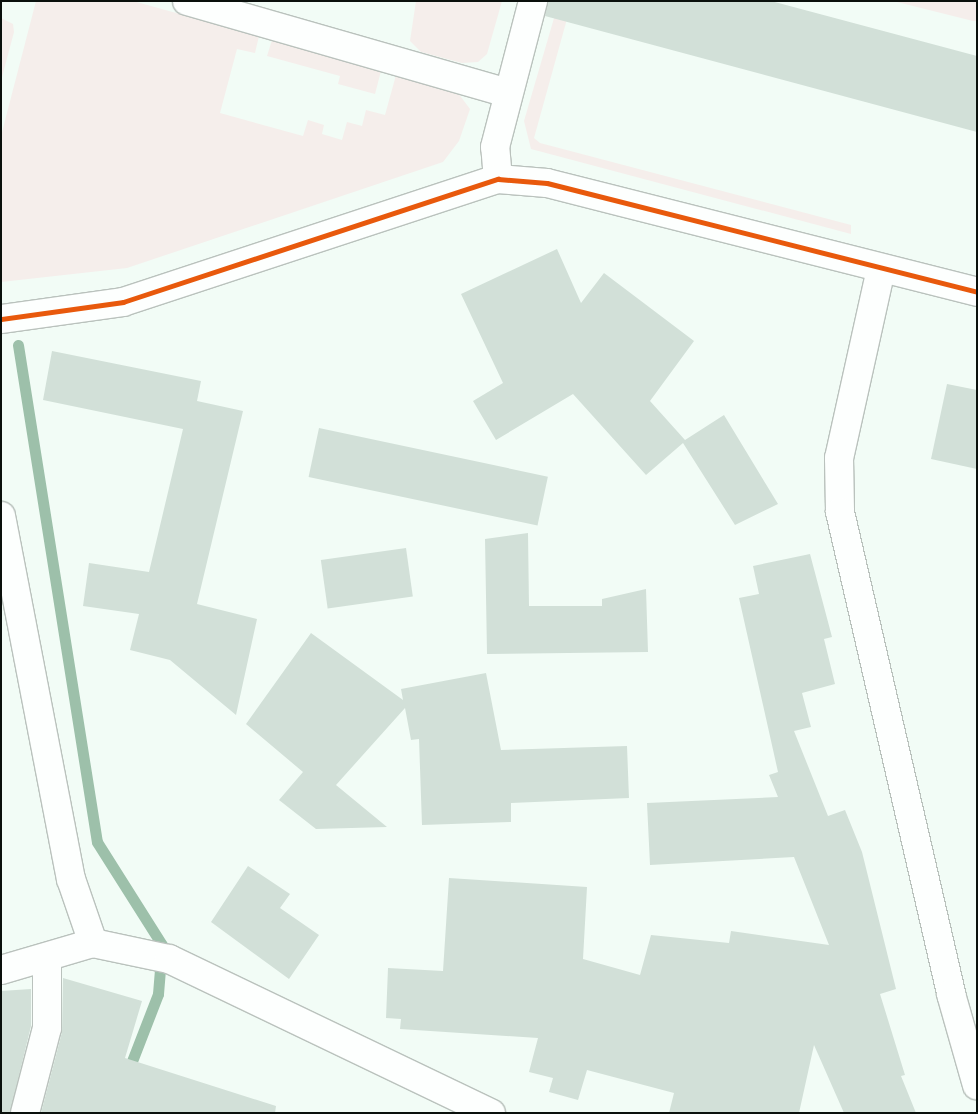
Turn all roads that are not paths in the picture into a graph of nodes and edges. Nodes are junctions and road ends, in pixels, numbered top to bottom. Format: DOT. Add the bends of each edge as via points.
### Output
graph roads {
  1 [pos="187,1"];
  2 [pos="533,1"];
  3 [pos="508,93"];
  4 [pos="498,179"];
  5 [pos="881,269"];
  6 [pos="977,292"];
  7 [pos="1,319"];
  8 [pos="1,516"];
  9 [pos="93,943"];
  10 [pos="47,959"];
  11 [pos="1,970"];
  12 [pos="977,1085"];
  13 [pos="25,1113"];
  14 [pos="492,1113"];
  1 -- 3 [label="street"];
  2 -- 3 [label="street"];
  3 -- 4 [label="street" via="495,147"];
  4 -- 5 [label="street" via="547,183"];
  4 -- 7 [label="street" via="123,302"];
  5 -- 6 [label="street"];
  5 -- 12 [label="street" via="839,458 840,512 951,994"];
  8 -- 9 [label="street" via="71,879"];
  9 -- 10 [label="street"];
  9 -- 14 [label="street" via="160,957"];
  10 -- 11 [label="street"];
  10 -- 13 [label="street" via="47,1028"];
}
